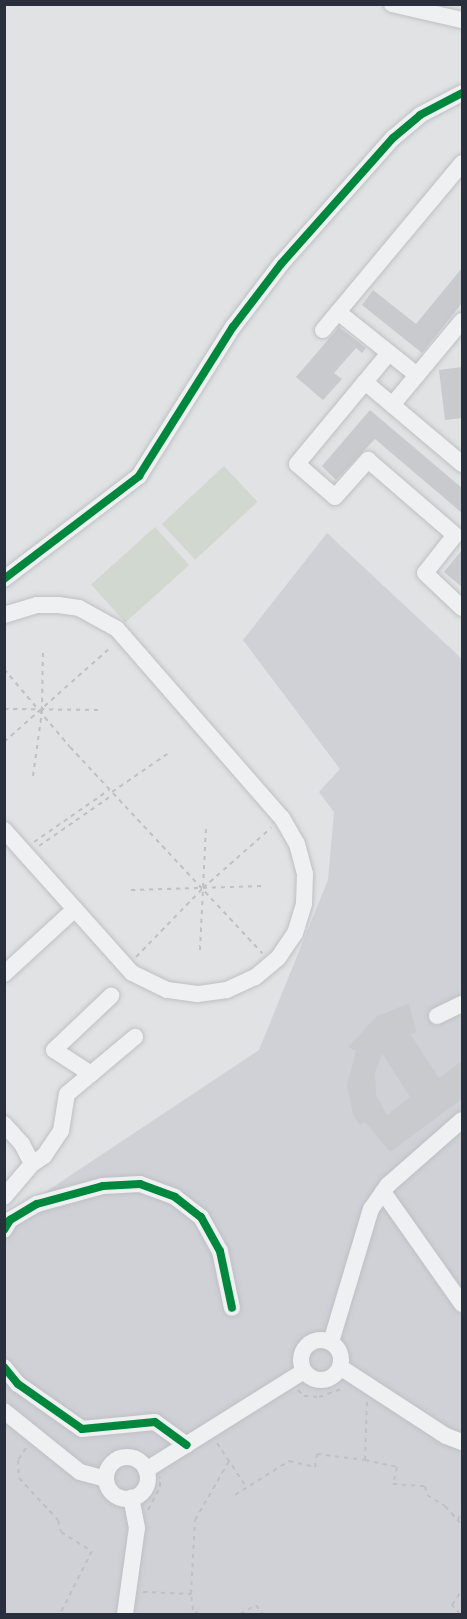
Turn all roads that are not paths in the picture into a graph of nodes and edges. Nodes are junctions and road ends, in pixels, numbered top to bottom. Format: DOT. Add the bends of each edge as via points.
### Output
graph roads {
  1 [pos="392,4"];
  2 [pos="462,20"];
  3 [pos="462,93"];
  4 [pos="462,163"];
  5 [pos="338,312"];
  6 [pos="462,321"];
  7 [pos="322,330"];
  8 [pos="389,353"];
  9 [pos="417,375"];
  10 [pos="364,382"];
  11 [pos="393,405"];
  12 [pos="462,464"];
  13 [pos="4,579"];
  14 [pos="462,608"];
  15 [pos="4,615"];
  16 [pos="4,830"];
  17 [pos="75,909"];
  18 [pos="4,974"];
  19 [pos="111,996"];
  20 [pos="462,1004"];
  21 [pos="437,1016"];
  22 [pos="135,1037"];
  23 [pos="91,1074"];
  24 [pos="462,1120"];
  25 [pos="4,1124"];
  26 [pos="32,1164"];
  27 [pos="383,1192"];
  28 [pos="4,1197"];
  29 [pos="4,1230"];
  30 [pos="462,1304"];
  31 [pos="232,1308"];
  32 [pos="331,1342"];
  33 [pos="4,1366"];
  34 [pos="340,1367"];
  35 [pos="304,1371"];
  36 [pos="4,1411"];
  37 [pos="462,1442"];
  38 [pos="187,1445"];
  39 [pos="152,1471"];
  40 [pos="106,1479"];
  41 [pos="130,1498"];
  42 [pos="125,1614"];
  1 -- 2 [label="street"];
  3 -- 13 [label="street" via="420,115 393,138 281,264 233,327 139,476"];
  4 -- 5 [label="street"];
  5 -- 7 [label="street"];
  5 -- 8 [label="street"];
  6 -- 9 [label="street"];
  8 -- 9 [label="street"];
  8 -- 10 [label="street"];
  9 -- 11 [label="street"];
  10 -- 11 [label="street"];
  10 -- 14 [label="street" via="297,464 335,497 368,460 455,535 424,573"];
  11 -- 12 [label="street"];
  15 -- 17 [label="street" via="37,605 58,604 99,617 123,636 282,818 297,844 302,864 304,904 295,933 271,964 255,977 227,990 197,994 167,990 127,967"];
  16 -- 17 [label="street"];
  17 -- 18 [label="street"];
  19 -- 23 [label="street" via="54,1050"];
  20 -- 21 [label="street"];
  22 -- 23 [label="street"];
  23 -- 26 [label="street" via="67,1094 61,1131 44,1156"];
  24 -- 27 [label="street"];
  25 -- 26 [label="street" via="22,1144"];
  26 -- 28 [label="street"];
  27 -- 30 [label="street"];
  27 -- 32 [label="street" via="371,1209"];
  29 -- 31 [label="street" via="20,1212 37,1204 103,1186 140,1184 175,1197 201,1217 220,1251"];
  32 -- 34 [label="street" via="340,1352"];
  32 -- 35 [label="street" via="315,1340 304,1348 300,1361"];
  33 -- 38 [label="street" via="18,1384 82,1429 155,1422"];
  34 -- 35 [label="street" via="325,1380 311,1378"];
  34 -- 37 [label="street"];
  35 -- 38 [label="street"];
  36 -- 40 [label="street" via="80,1472"];
  38 -- 39 [label="street"];
  39 -- 40 [label="street" via="134,1458 120,1458 110,1466"];
  39 -- 41 [label="street" via="146,1486"];
  40 -- 41 [label="street" via="111,1492"];
  41 -- 42 [label="street" via="137,1528"];
}
